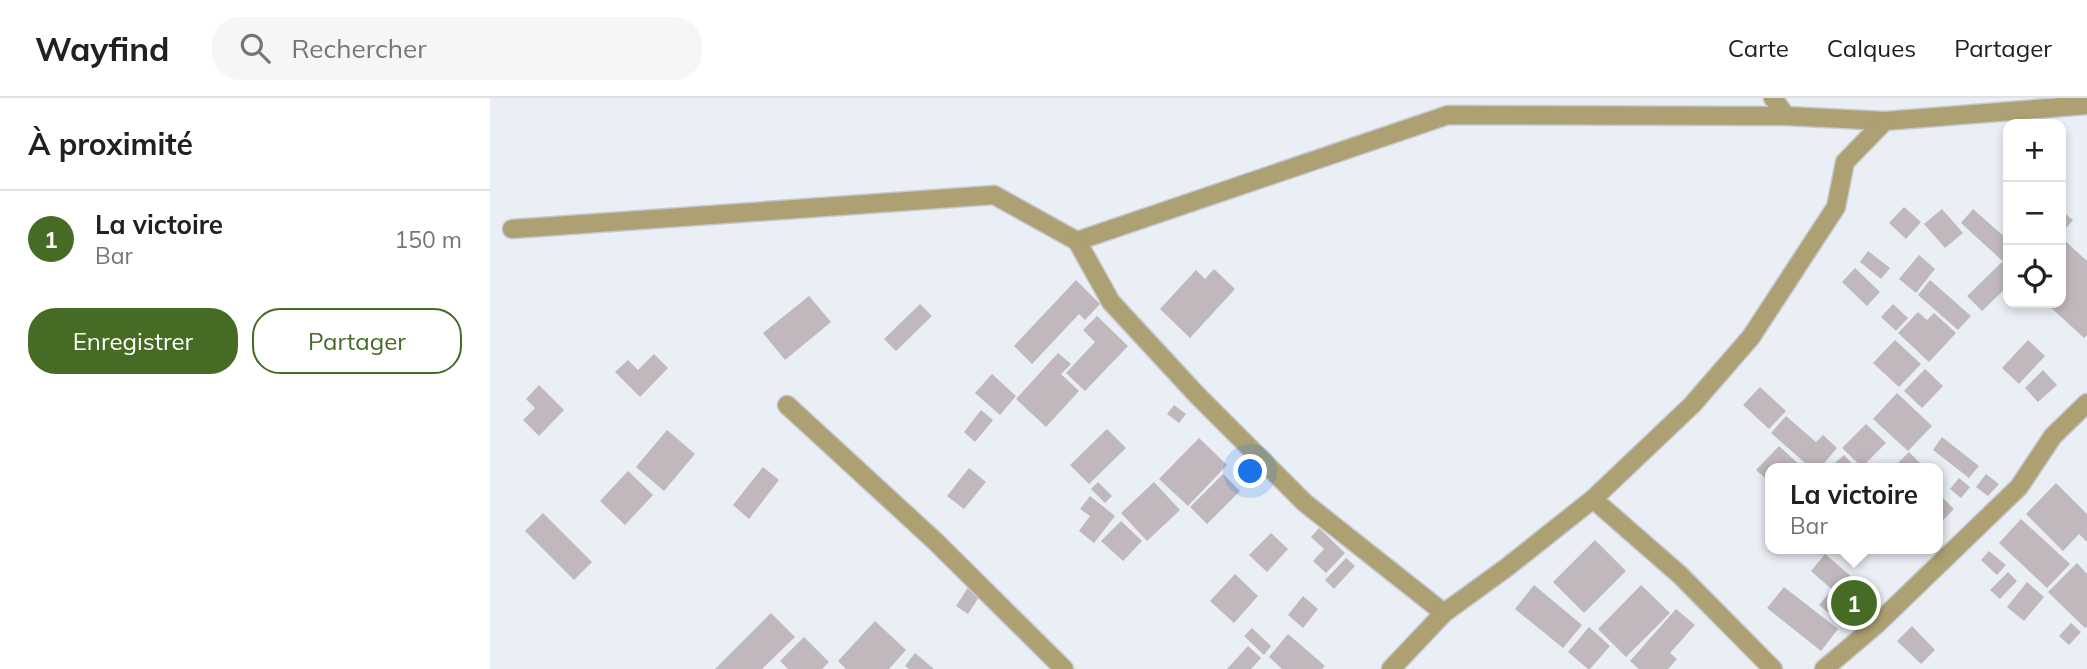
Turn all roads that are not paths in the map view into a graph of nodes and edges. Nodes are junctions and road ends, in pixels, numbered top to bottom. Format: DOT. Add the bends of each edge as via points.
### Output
graph roads {
  1 [pos="1773,98"];
  2 [pos="2087,104"];
  3 [pos="1786,116"];
  4 [pos="1885,121"];
  5 [pos="512,229"];
  6 [pos="1077,241"];
  7 [pos="2087,404"];
  8 [pos="787,405"];
  9 [pos="1593,499"];
  10 [pos="1444,613"];
  11 [pos="1064,669"];
  12 [pos="1391,669"];
  13 [pos="1773,669"];
  14 [pos="1825,669"];
  1 -- 3 [label="street"];
  2 -- 4 [label="street"];
  3 -- 4 [label="street"];
  3 -- 6 [label="street" via="1448,115"];
  4 -- 9 [label="street" via="1845,162 1836,207 1751,337 1692,405"];
  5 -- 6 [label="street" via="994,195"];
  6 -- 10 [label="street" via="1111,302 1197,395 1305,503"];
  7 -- 14 [label="street" via="2053,436 2019,488"];
  8 -- 11 [label="street" via="936,542"];
  9 -- 10 [label="street"];
  9 -- 13 [label="street" via="1680,575"];
  10 -- 12 [label="street"];
}
